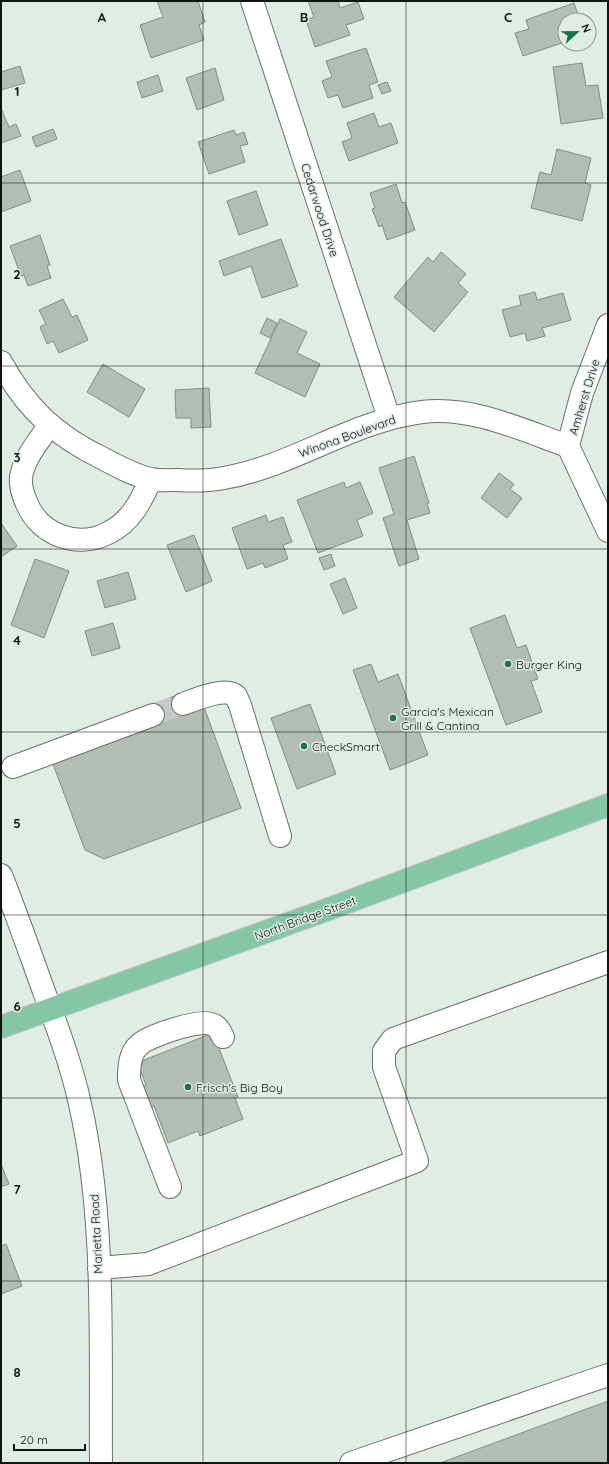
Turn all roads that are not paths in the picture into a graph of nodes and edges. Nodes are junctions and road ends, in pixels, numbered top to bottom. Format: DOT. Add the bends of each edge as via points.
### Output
graph roads {
  1 [pos="252,1"];
  2 [pos="608,324"];
  3 [pos="1,362"];
  4 [pos="389,418"];
  5 [pos="49,426"];
  6 [pos="568,446"];
  7 [pos="151,479"];
  8 [pos="608,531"];
  9 [pos="183,704"];
  10 [pos="153,716"];
  11 [pos="13,767"];
  12 [pos="608,805"];
  13 [pos="280,836"];
  14 [pos="1,875"];
  15 [pos="608,962"];
  16 [pos="51,1010"];
  17 [pos="1,1027"];
  18 [pos="223,1037"];
  19 [pos="170,1187"];
  20 [pos="99,1268"];
  21 [pos="608,1375"];
  22 [pos="101,1463"];
  23 [pos="351,1463"];
  1 -- 4 [label="street, Cedarwood Drive"];
  2 -- 6 [label="street, Amherst Drive" via="582,393"];
  3 -- 5 [label="street, Winona Boulevard"];
  4 -- 6 [label="street, Winona Boulevard" via="423,412 464,413 504,423"];
  4 -- 7 [label="street, Winona Boulevard" via="262,468 224,478 189,481"];
  5 -- 7 [label="street, Winona Boulevard" via="82,449"];
  5 -- 7 [label="street" via="28,458 21,477 22,492 32,514 52,533 70,540 92,540 109,533 126,520 138,506"];
  6 -- 8 [label="street"];
  9 -- 13 [label="street" via="221,692 236,696"];
  10 -- 11 [label="street"];
  12 -- 16 [label="main road, North Bridge Street"];
  14 -- 16 [label="street, Marietta Road"];
  15 -- 20 [label="street" via="393,1039 384,1051 384,1067 416,1161 148,1264"];
  16 -- 17 [label="main road, North Bridge Street"];
  16 -- 20 [label="street, Marietta Road" via="70,1064 80,1104 94,1195"];
  18 -- 19 [label="street" via="217,1027 200,1022 150,1039 139,1045 132,1056 129,1080"];
  20 -- 22 [label="street, Marietta Road"];
  21 -- 23 [label="street"];
}
